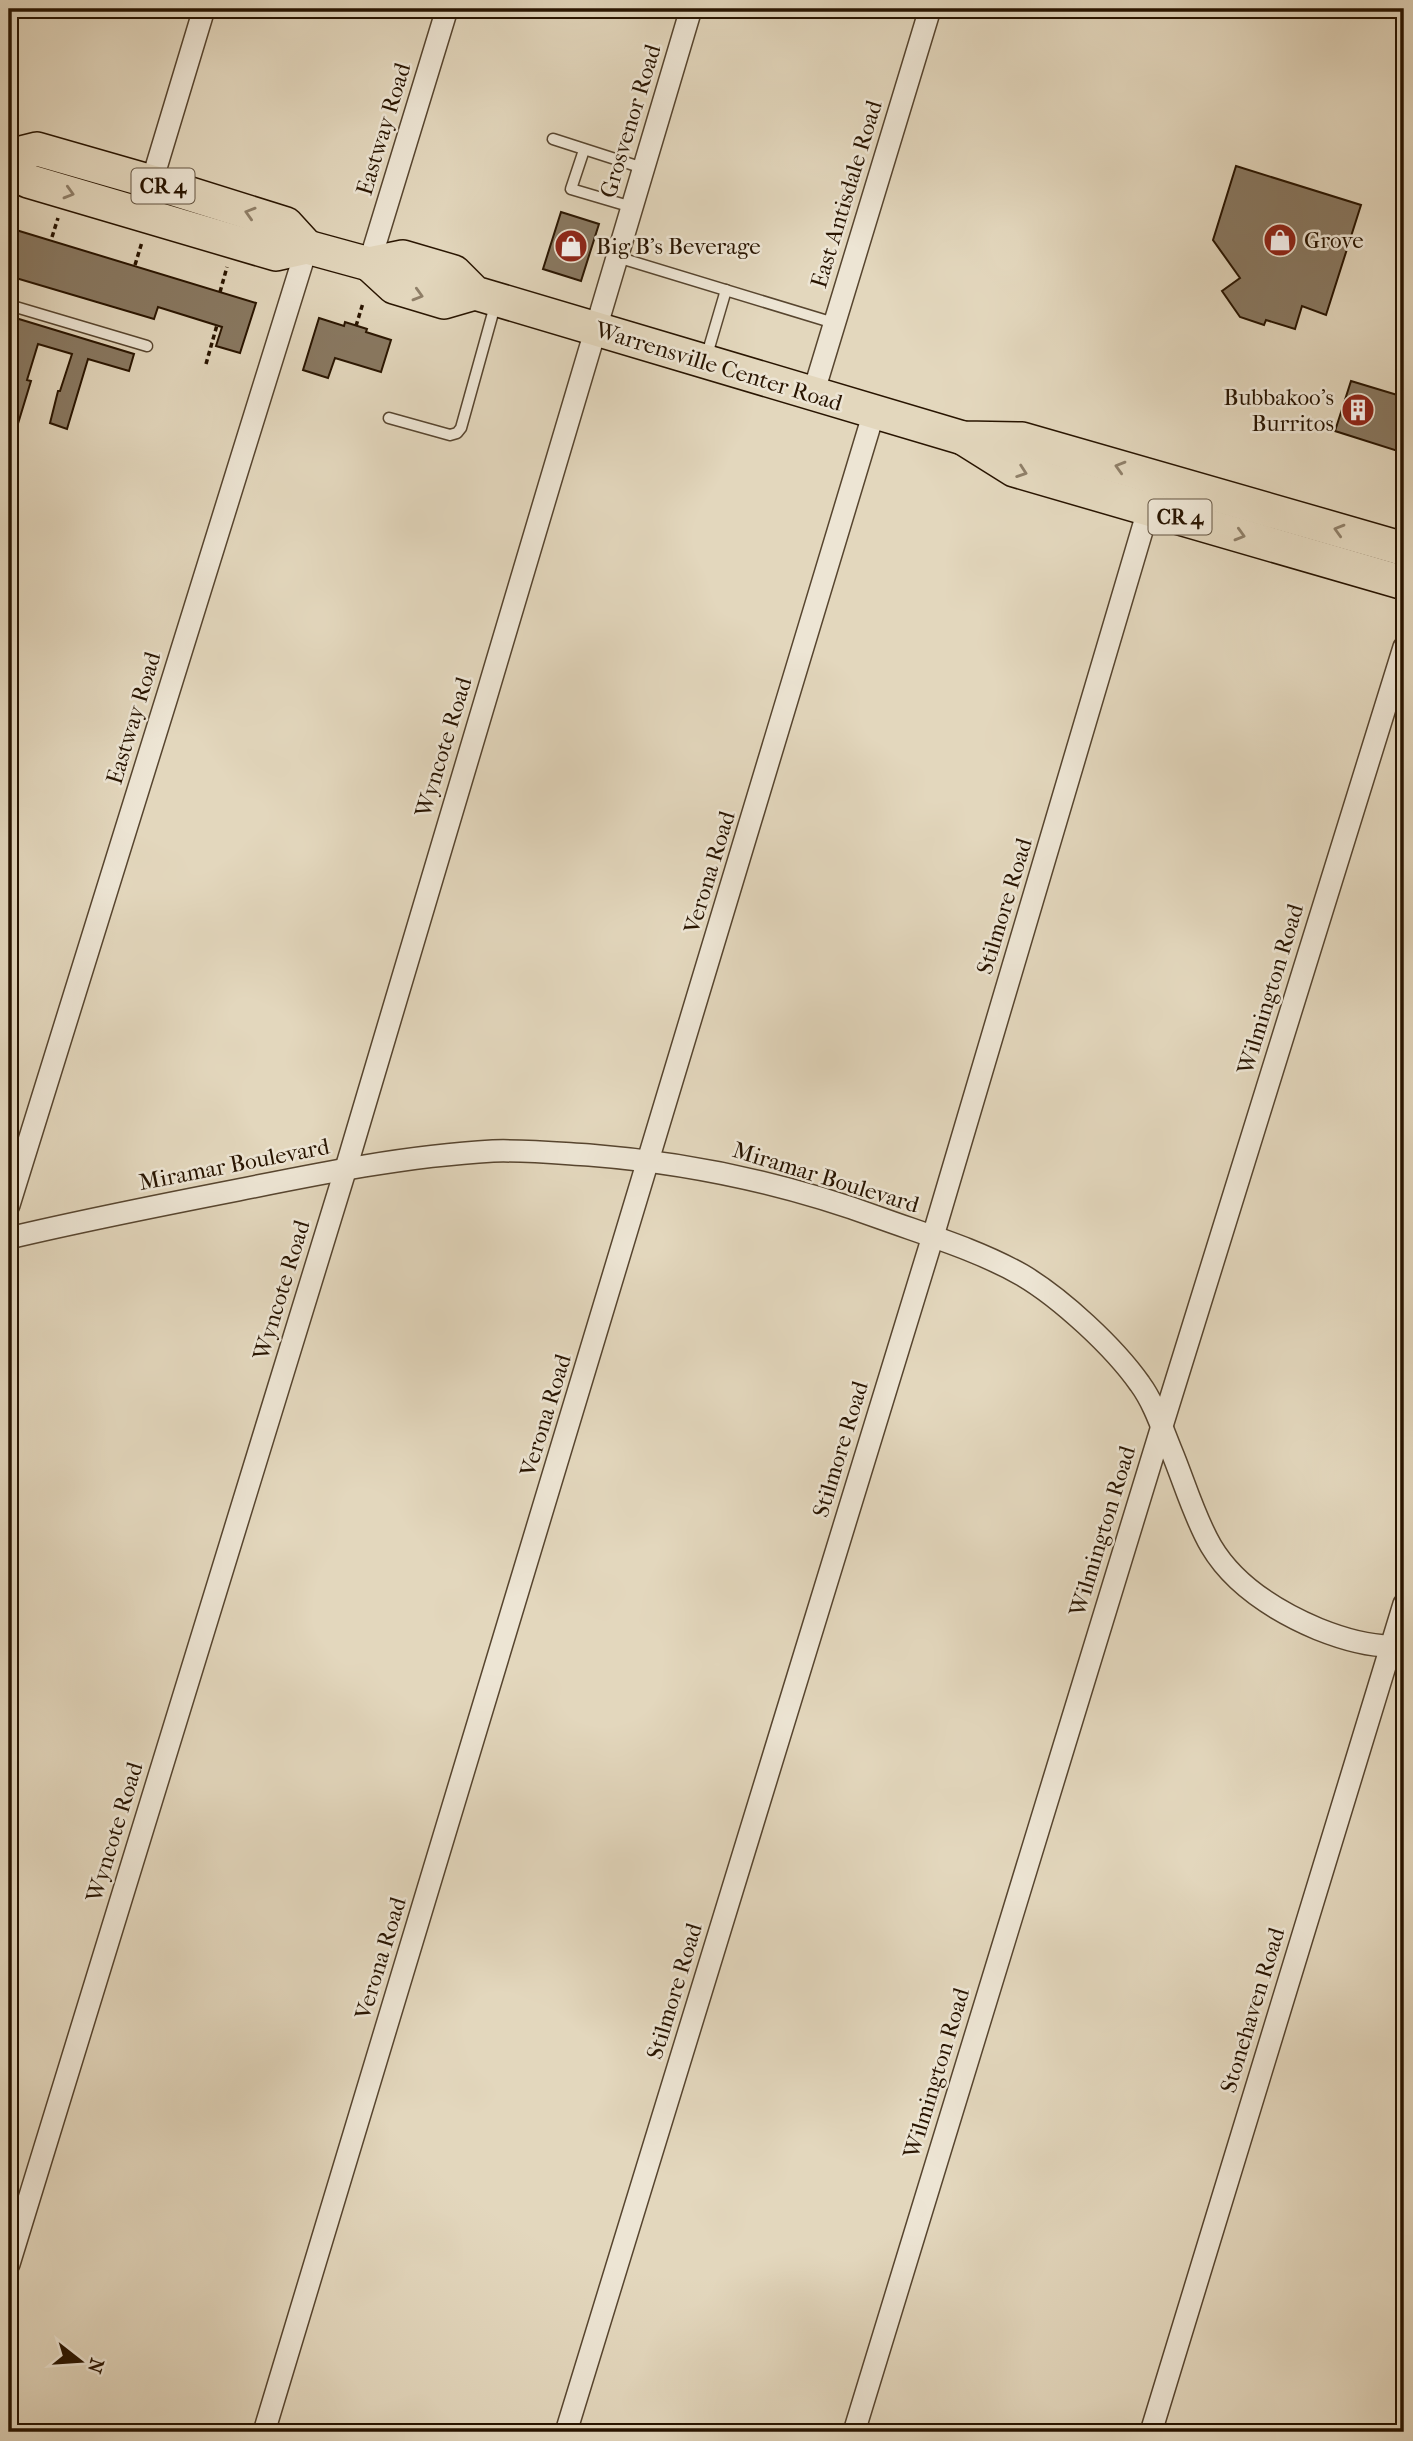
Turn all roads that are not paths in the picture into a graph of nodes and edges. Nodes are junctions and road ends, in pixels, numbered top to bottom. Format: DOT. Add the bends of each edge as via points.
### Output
graph roads {
  1 [pos="204,9"];
  2 [pos="447,9"];
  3 [pos="691,9"];
  4 [pos="930,9"];
  5 [pos="553,139"];
  6 [pos="584,150"];
  7 [pos="9,156"];
  8 [pos="9,164"];
  9 [pos="643,167"];
  10 [pos="152,182"];
  11 [pos="632,207"];
  12 [pos="143,226"];
  13 [pos="307,247"];
  14 [pos="617,257"];
  15 [pos="369,264"];
  16 [pos="726,290"];
  17 [pos="486,296"];
  18 [pos="9,305"];
  19 [pos="834,323"];
  20 [pos="595,329"];
  21 [pos="147,346"];
  22 [pos="705,362"];
  23 [pos="813,394"];
  24 [pos="874,412"];
  25 [pos="389,418"];
  26 [pos="1153,493"];
  27 [pos="1404,549"];
  28 [pos="1404,583"];
  29 [pos="1404,647"];
  30 [pos="649,1160"];
  31 [pos="345,1168"];
  32 [pos="9,1205"];
  33 [pos="933,1237"];
  34 [pos="9,1238"];
  35 [pos="1162,1426"];
  36 [pos="1404,1604"];
  37 [pos="1397,1646"];
  38 [pos="9,2264"];
  39 [pos="264,2432"];
  40 [pos="566,2432"];
  41 [pos="854,2432"];
  42 [pos="1151,2432"];
  1 -- 10 [label="street"];
  2 -- 15 [label="street, Eastway Road"];
  3 -- 9 [label="street, Grosvenor Road"];
  4 -- 19 [label="street, East Antisdale Road"];
  5 -- 6 [label="lane"];
  6 -- 9 [label="lane"];
  6 -- 11 [label="lane" via="571,189"];
  7 -- 10 [label="main road, Warrensville Center Road / CR 4" via="37,149"];
  8 -- 12 [label="main road, Warrensville Center Road / CR 4, one-way" via="28,181"];
  9 -- 11 [label="street, Grosvenor Road"];
  10 -- 12 [label="street"];
  13 -- 10 [label="main road, Warrensville Center Road / CR 4, one-way" via="286,224"];
  11 -- 14 [label="street, Grosvenor Road"];
  12 -- 13 [label="main road, Warrensville Center Road / CR 4" via="276,254"];
  13 -- 15 [label="main road, Warrensville Center Road / CR 4"];
  13 -- 32 [label="street, Eastway Road"];
  14 -- 16 [label="lane"];
  14 -- 20 [label="street, Grosvenor Road"];
  15 -- 17 [label="main road, Warrensville Center Road / CR 4" via="403,257 454,272"];
  16 -- 19 [label="lane"];
  16 -- 22 [label="lane"];
  17 -- 20 [label="main road, Warrensville Center Road / CR 4"];
  17 -- 25 [label="lane" via="461,428 450,435"];
  18 -- 21 [label="lane"];
  19 -- 23 [label="street, East Antisdale Road"];
  20 -- 22 [label="main road, Warrensville Center Road / CR 4"];
  20 -- 31 [label="street, Wyncote Road"];
  22 -- 23 [label="main road, Warrensville Center Road / CR 4"];
  23 -- 24 [label="main road, Warrensville Center Road / CR 4"];
  24 -- 26 [label="main road, Warrensville Center Road / CR 4" via="954,435 1013,470"];
  24 -- 30 [label="street, Verona Road"];
  27 -- 26 [label="main road, Warrensville Center Road / CR 4, one-way"];
  26 -- 28 [label="main road, Warrensville Center Road / CR 4, one-way"];
  26 -- 33 [label="street, Stilmore Road"];
  29 -- 35 [label="street, Wilmington Road"];
  30 -- 31 [label="street, Miramar Boulevard" via="496,1151"];
  30 -- 33 [label="street, Miramar Boulevard" via="780,1185"];
  30 -- 39 [label="street, Verona Road"];
  31 -- 34 [label="street, Miramar Boulevard"];
  31 -- 38 [label="street, Wyncote Road"];
  33 -- 35 [label="street, Miramar Boulevard" via="988,1258 1055,1299 1141,1385"];
  33 -- 40 [label="street, Stilmore Road"];
  35 -- 37 [label="street, Miramar Boulevard" via="1212,1546 1230,1572 1265,1601 1302,1622 1334,1636"];
  35 -- 41 [label="street, Wilmington Road"];
  36 -- 37 [label="street, Stonehaven Road"];
  37 -- 42 [label="street, Stonehaven Road"];
}
